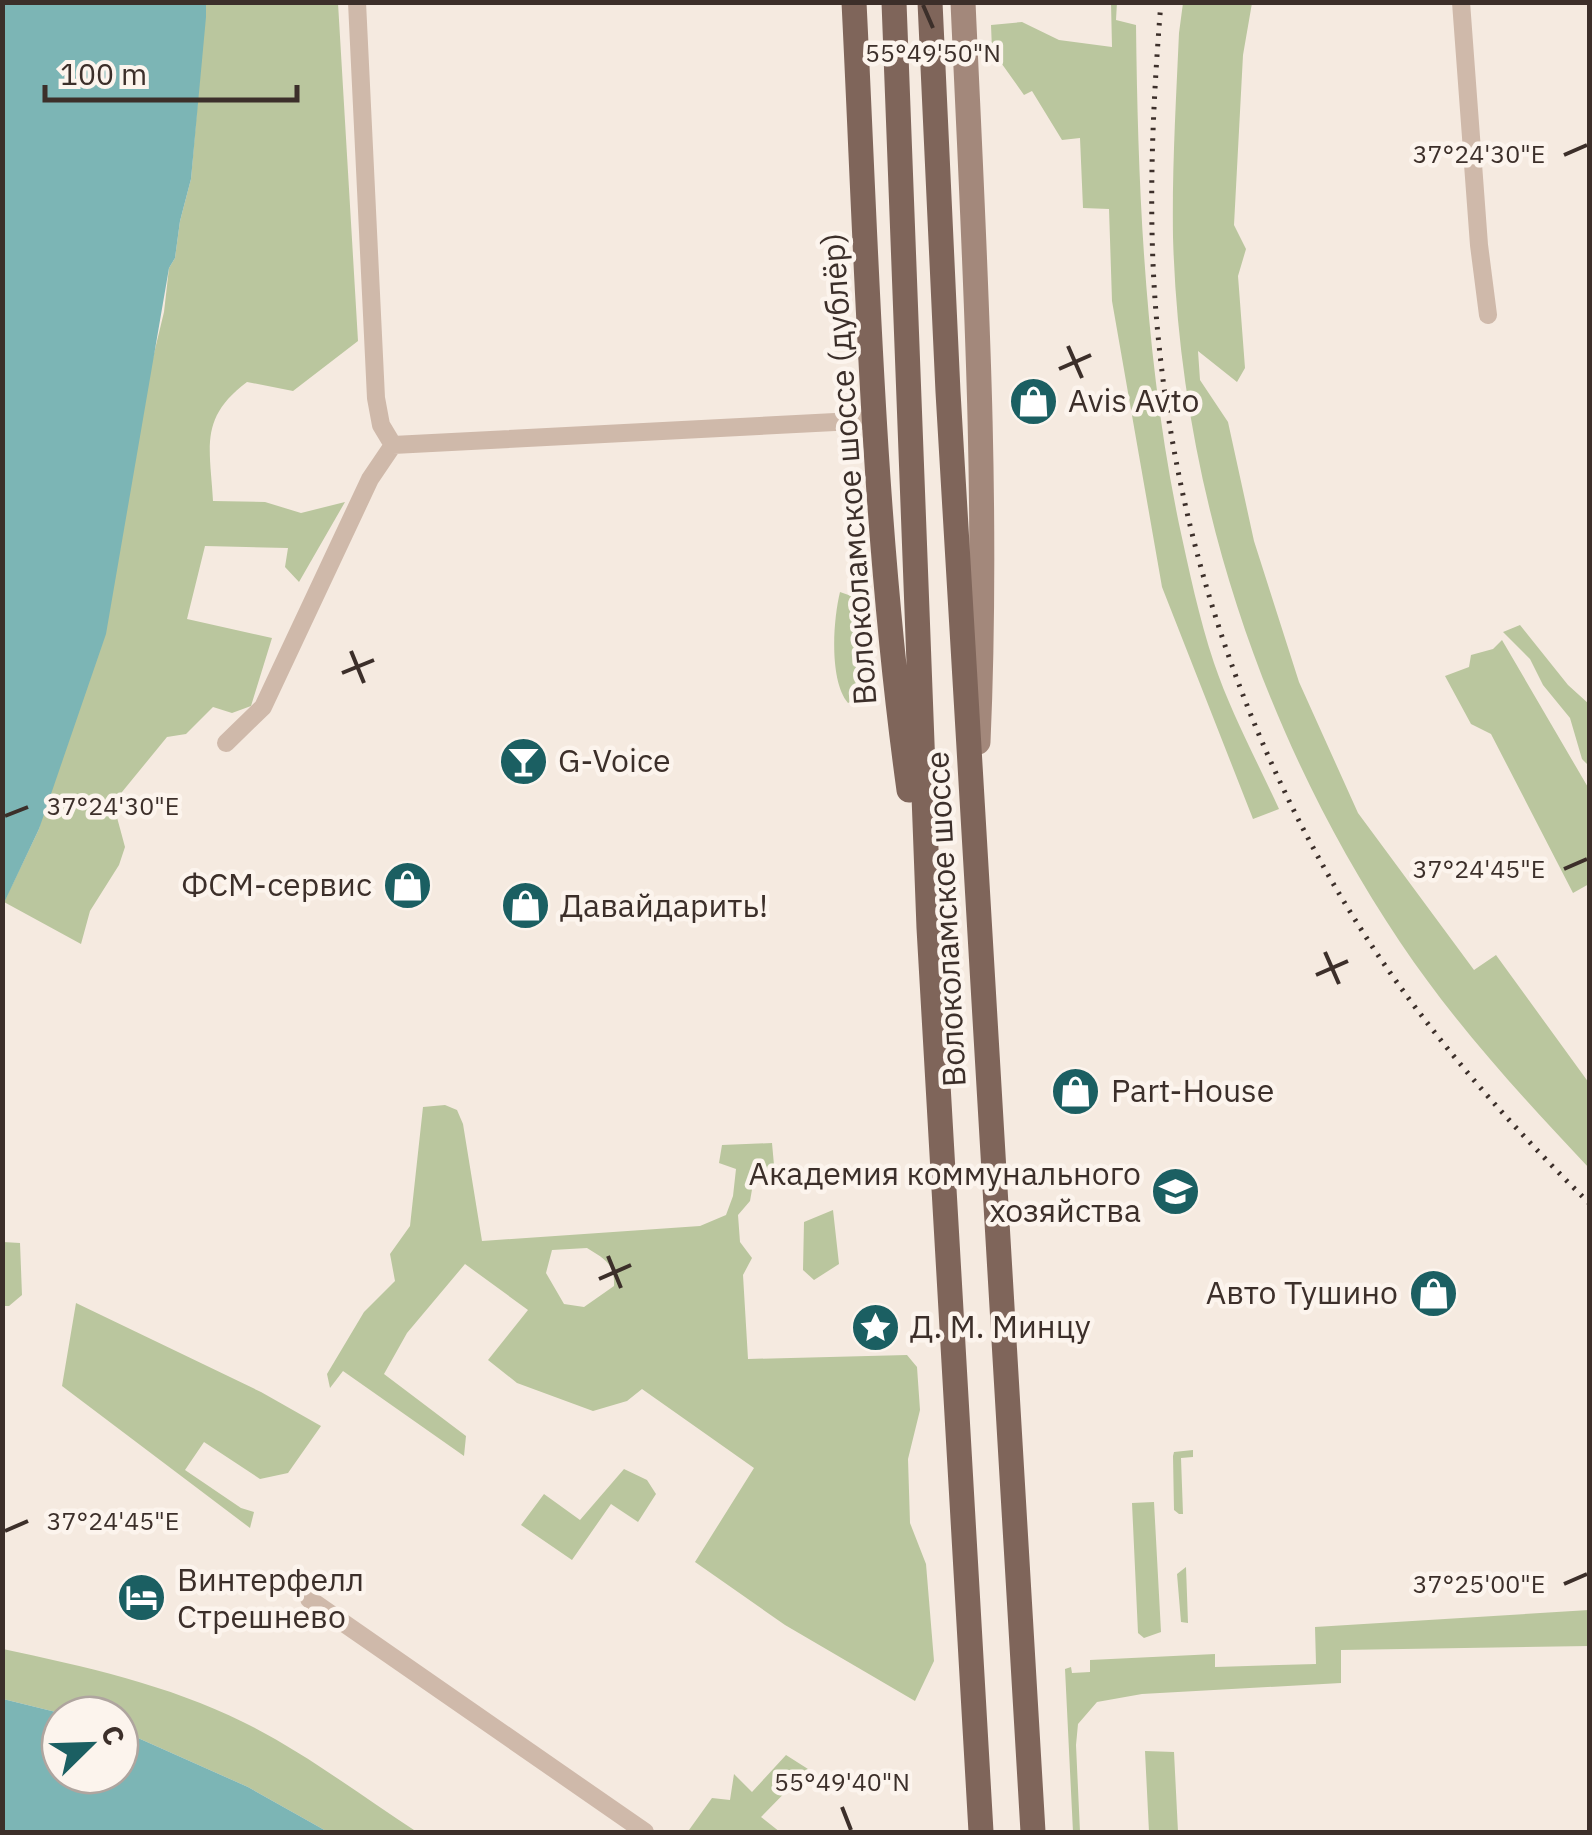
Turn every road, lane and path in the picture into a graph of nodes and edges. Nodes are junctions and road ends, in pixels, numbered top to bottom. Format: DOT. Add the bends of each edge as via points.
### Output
graph roads {
  1 [pos="358,2"];
  2 [pos="854,2"];
  3 [pos="963,2"];
  4 [pos="1461,2"];
  5 [pos="931,8"];
  6 [pos="894,9"];
  7 [pos="1488,315"];
  8 [pos="874,420"];
  9 [pos="393,444"];
  10 [pos="226,743"];
  11 [pos="974,832"];
  12 [pos="928,928"];
  13 [pos="309,1599"];
  14 [pos="645,1832"];
  15 [pos="981,1832"];
  16 [pos="1033,1832"];
  1 -- 9 [label="street" via="376,398"];
  2 -- 8 [label="main road, Волоколамское шоссе (дублёр)"];
  3 -- 11 [label="main road" via="984,558"];
  4 -- 7 [label="street"];
  5 -- 11 [label="main road, Волоколамское шоссе"];
  6 -- 12 [label="main road, Волоколамское шоссе"];
  8 -- 9 [label="street"];
  8 -- 12 [label="main road, Волоколамское шоссе (дублёр)" via="900,719"];
  9 -- 10 [label="street" via="370,479 263,706"];
  11 -- 16 [label="main road, Волоколамское шоссе"];
  12 -- 15 [label="main road, Волоколамское шоссе"];
  13 -- 14 [label="street"];
}
